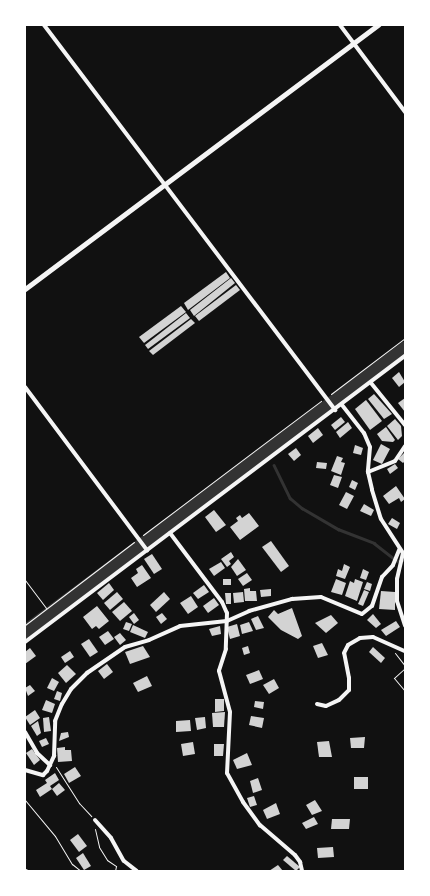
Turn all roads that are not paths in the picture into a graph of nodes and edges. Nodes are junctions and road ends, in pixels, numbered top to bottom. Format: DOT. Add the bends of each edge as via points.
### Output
graph roads {
  1 [pos="44,25"];
  2 [pos="340,25"];
  3 [pos="378,25"];
  4 [pos="354,43"];
  5 [pos="405,112"];
  6 [pos="165,184"];
  7 [pos="25,288"];
  8 [pos="405,356"];
  9 [pos="371,383"];
  10 [pos="25,387"];
  11 [pos="342,405"];
  12 [pos="334,409"];
  13 [pos="405,425"];
  14 [pos="405,446"];
  15 [pos="368,472"];
  16 [pos="170,533"];
  17 [pos="146,548"];
  18 [pos="399,550"];
  19 [pos="403,563"];
  20 [pos="226,621"];
  21 [pos="405,626"];
  22 [pos="25,642"];
  23 [pos="405,651"];
  24 [pos="317,704"];
  25 [pos="25,732"];
  26 [pos="50,765"];
  27 [pos="25,770"];
  28 [pos="95,820"];
  29 [pos="137,871"];
  30 [pos="302,871"];
  1 -- 6 [label="street"];
  2 -- 4 [label="street"];
  3 -- 4 [label="street"];
  4 -- 5 [label="street"];
  4 -- 6 [label="street"];
  6 -- 7 [label="street"];
  6 -- 12 [label="street"];
  8 -- 9 [label="street"];
  9 -- 11 [label="street"];
  9 -- 13 [label="street"];
  10 -- 17 [label="street"];
  11 -- 12 [label="street"];
  11 -- 15 [label="street" via="370,446"];
  12 -- 16 [label="street"];
  14 -- 15 [label="street" via="395,461"];
  15 -- 18 [label="street" via="381,519"];
  16 -- 17 [label="street"];
  16 -- 20 [label="street" via="222,602"];
  17 -- 22 [label="street"];
  18 -- 19 [label="street" via="403,553"];
  18 -- 20 [label="street" via="393,565 382,577 372,606 362,614 329,599 313,597 278,602"];
  19 -- 21 [label="street" via="397,579 397,601"];
  20 -- 26 [label="street" via="180,626 125,647 87,673 71,690 55,720 54,756"];
  20 -- 30 [label="street" via="226,649 219,671 230,712 227,773 260,825 295,854"];
  23 -- 24 [label="street" via="374,637 360,638 348,644 344,653 349,690 326,706"];
  25 -- 26 [label="street" via="37,753"];
  26 -- 27 [label="street" via="43,775"];
  28 -- 29 [label="street" via="124,860"];
}
